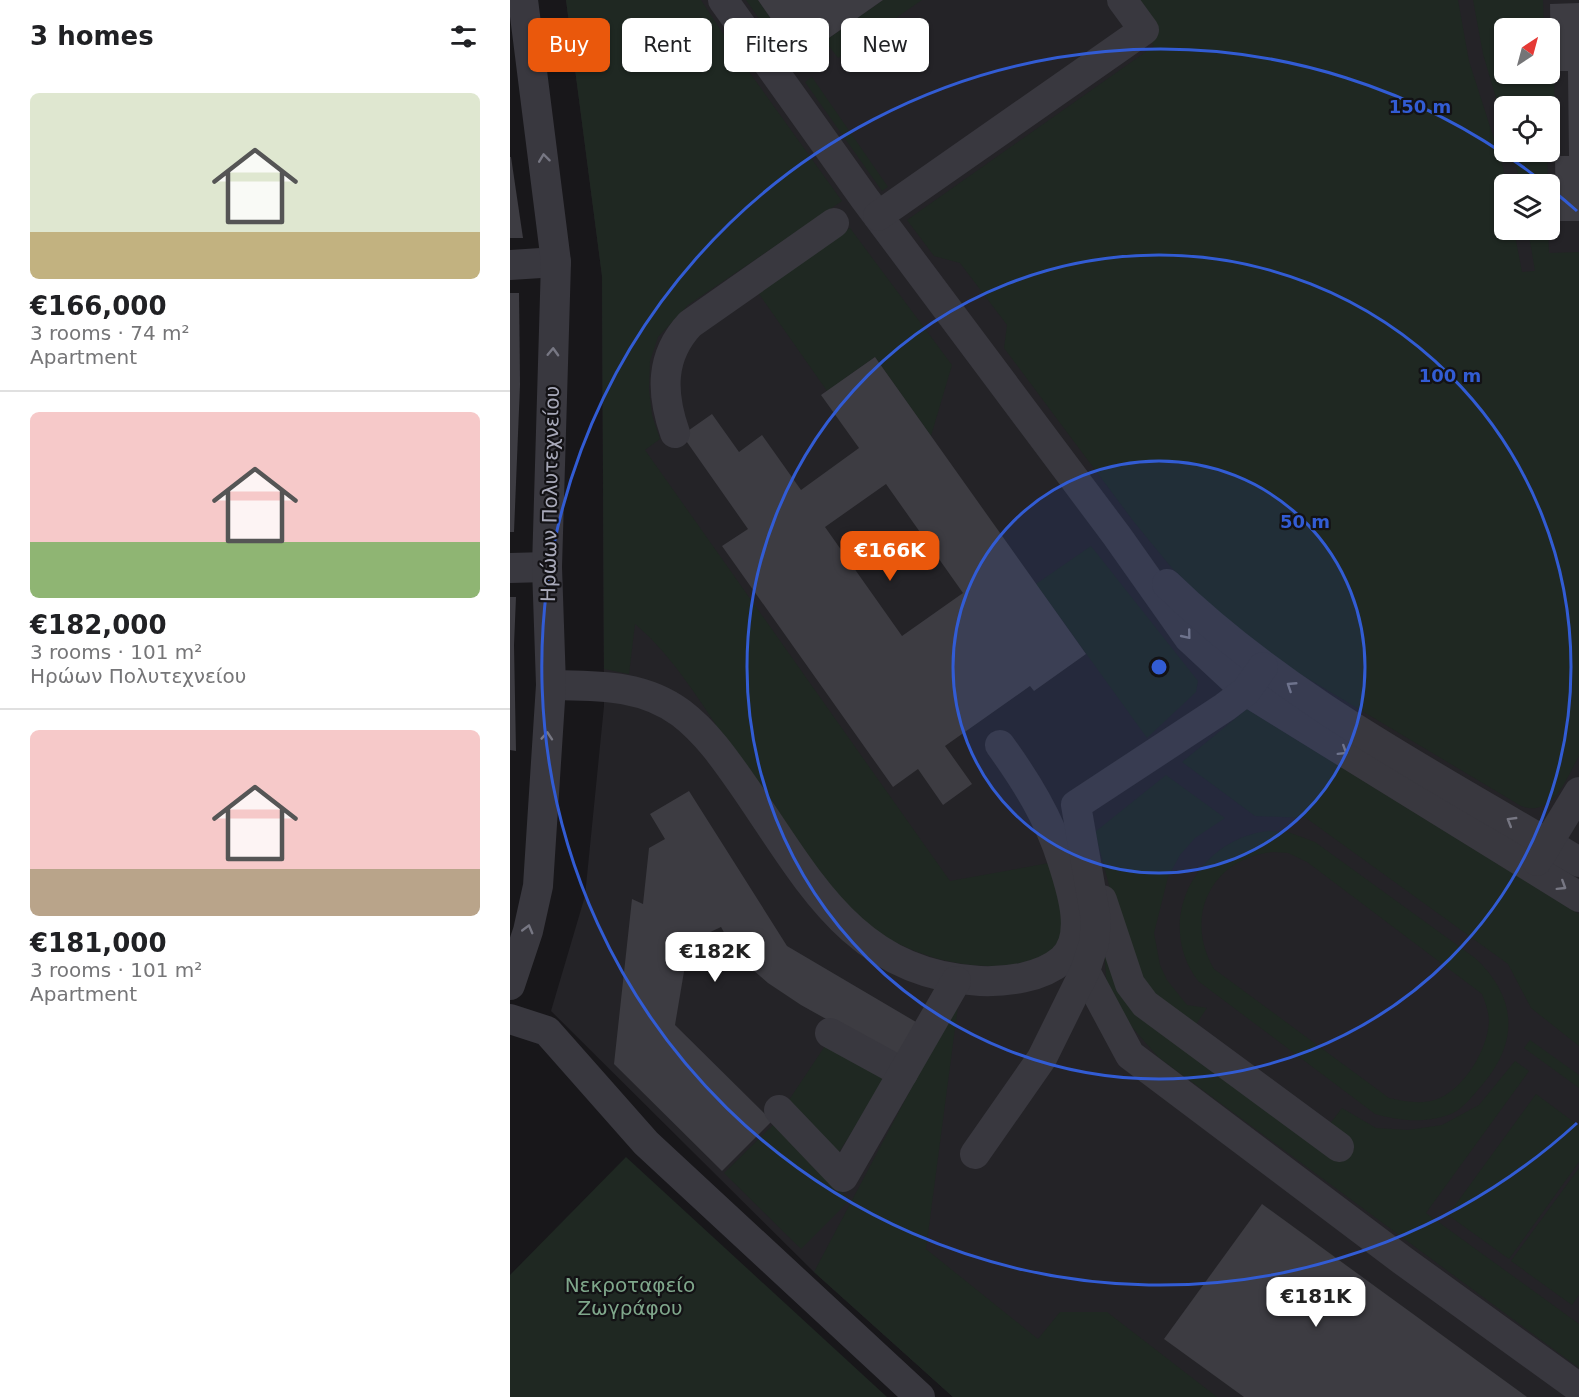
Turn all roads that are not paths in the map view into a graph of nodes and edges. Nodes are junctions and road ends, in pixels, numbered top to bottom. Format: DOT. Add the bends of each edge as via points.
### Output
graph roads {
  1 [pos="523,0"];
  2 [pos="723,0"];
  3 [pos="1122,0"];
  4 [pos="878,216"];
  5 [pos="834,223"];
  6 [pos="555,262"];
  7 [pos="510,265"];
  8 [pos="675,433"];
  9 [pos="1117,536"];
  10 [pos="546,567"];
  11 [pos="510,568"];
  12 [pos="1263,667"];
  13 [pos="550,685"];
  14 [pos="1246,691"];
  15 [pos="1000,745"];
  16 [pos="1579,792"];
  17 [pos="1080,831"];
  18 [pos="1540,856"];
  19 [pos="1579,862"];
  20 [pos="1579,897"];
  21 [pos="1084,970"];
  22 [pos="956,981"];
  23 [pos="510,985"];
  24 [pos="510,1019"];
  25 [pos="830,1034"];
  26 [pos="903,1073"];
  27 [pos="779,1110"];
  28 [pos="1340,1147"];
  29 [pos="975,1154"];
  30 [pos="1579,1388"];
  31 [pos="920,1397"];
  6 -- 1 [label="street, Ηρώων Πολυτεχνείου, one-way"];
  2 -- 4 [label="street"];
  3 -- 4 [label="street" via="1143,30"];
  4 -- 9 [label="street"];
  5 -- 8 [label="street" via="679,335 668,357 665,380"];
  6 -- 7 [label="street"];
  10 -- 6 [label="street, Ηρώων Πολυτεχνείου, one-way"];
  9 -- 12 [label="street" via="1204,620"];
  9 -- 14 [label="street, one-way" via="1188,638"];
  10 -- 11 [label="street"];
  10 -- 13 [label="street, Ηρώων Πολυτεχνείου"];
  12 -- 14 [label="street"];
  18 -- 12 [label="street, one-way"];
  13 -- 22 [label="street" via="632,689 682,714 723,756 828,908 870,944 918,970"];
  23 -- 13 [label="street, Ηρώων Πολυτεχνείου, one-way" via="538,886"];
  14 -- 17 [label="street" via="1076,805"];
  14 -- 18 [label="street, one-way"];
  15 -- 22 [label="street" via="1047,819 1074,904 1075,929 1064,959 1051,968 1015,979"];
  16 -- 18 [label="street"];
  17 -- 21 [label="street" via="1096,920 1094,943"];
  17 -- 28 [label="street" via="1130,984 1145,1004"];
  18 -- 19 [label="street"];
  18 -- 20 [label="street, one-way"];
  21 -- 29 [label="street" via="1042,1058"];
  21 -- 30 [label="street" via="1130,1056"];
  22 -- 26 [label="street"];
  24 -- 31 [label="street" via="548,1031 646,1143"];
  25 -- 26 [label="street"];
  26 -- 27 [label="street" via="843,1177"];
}
